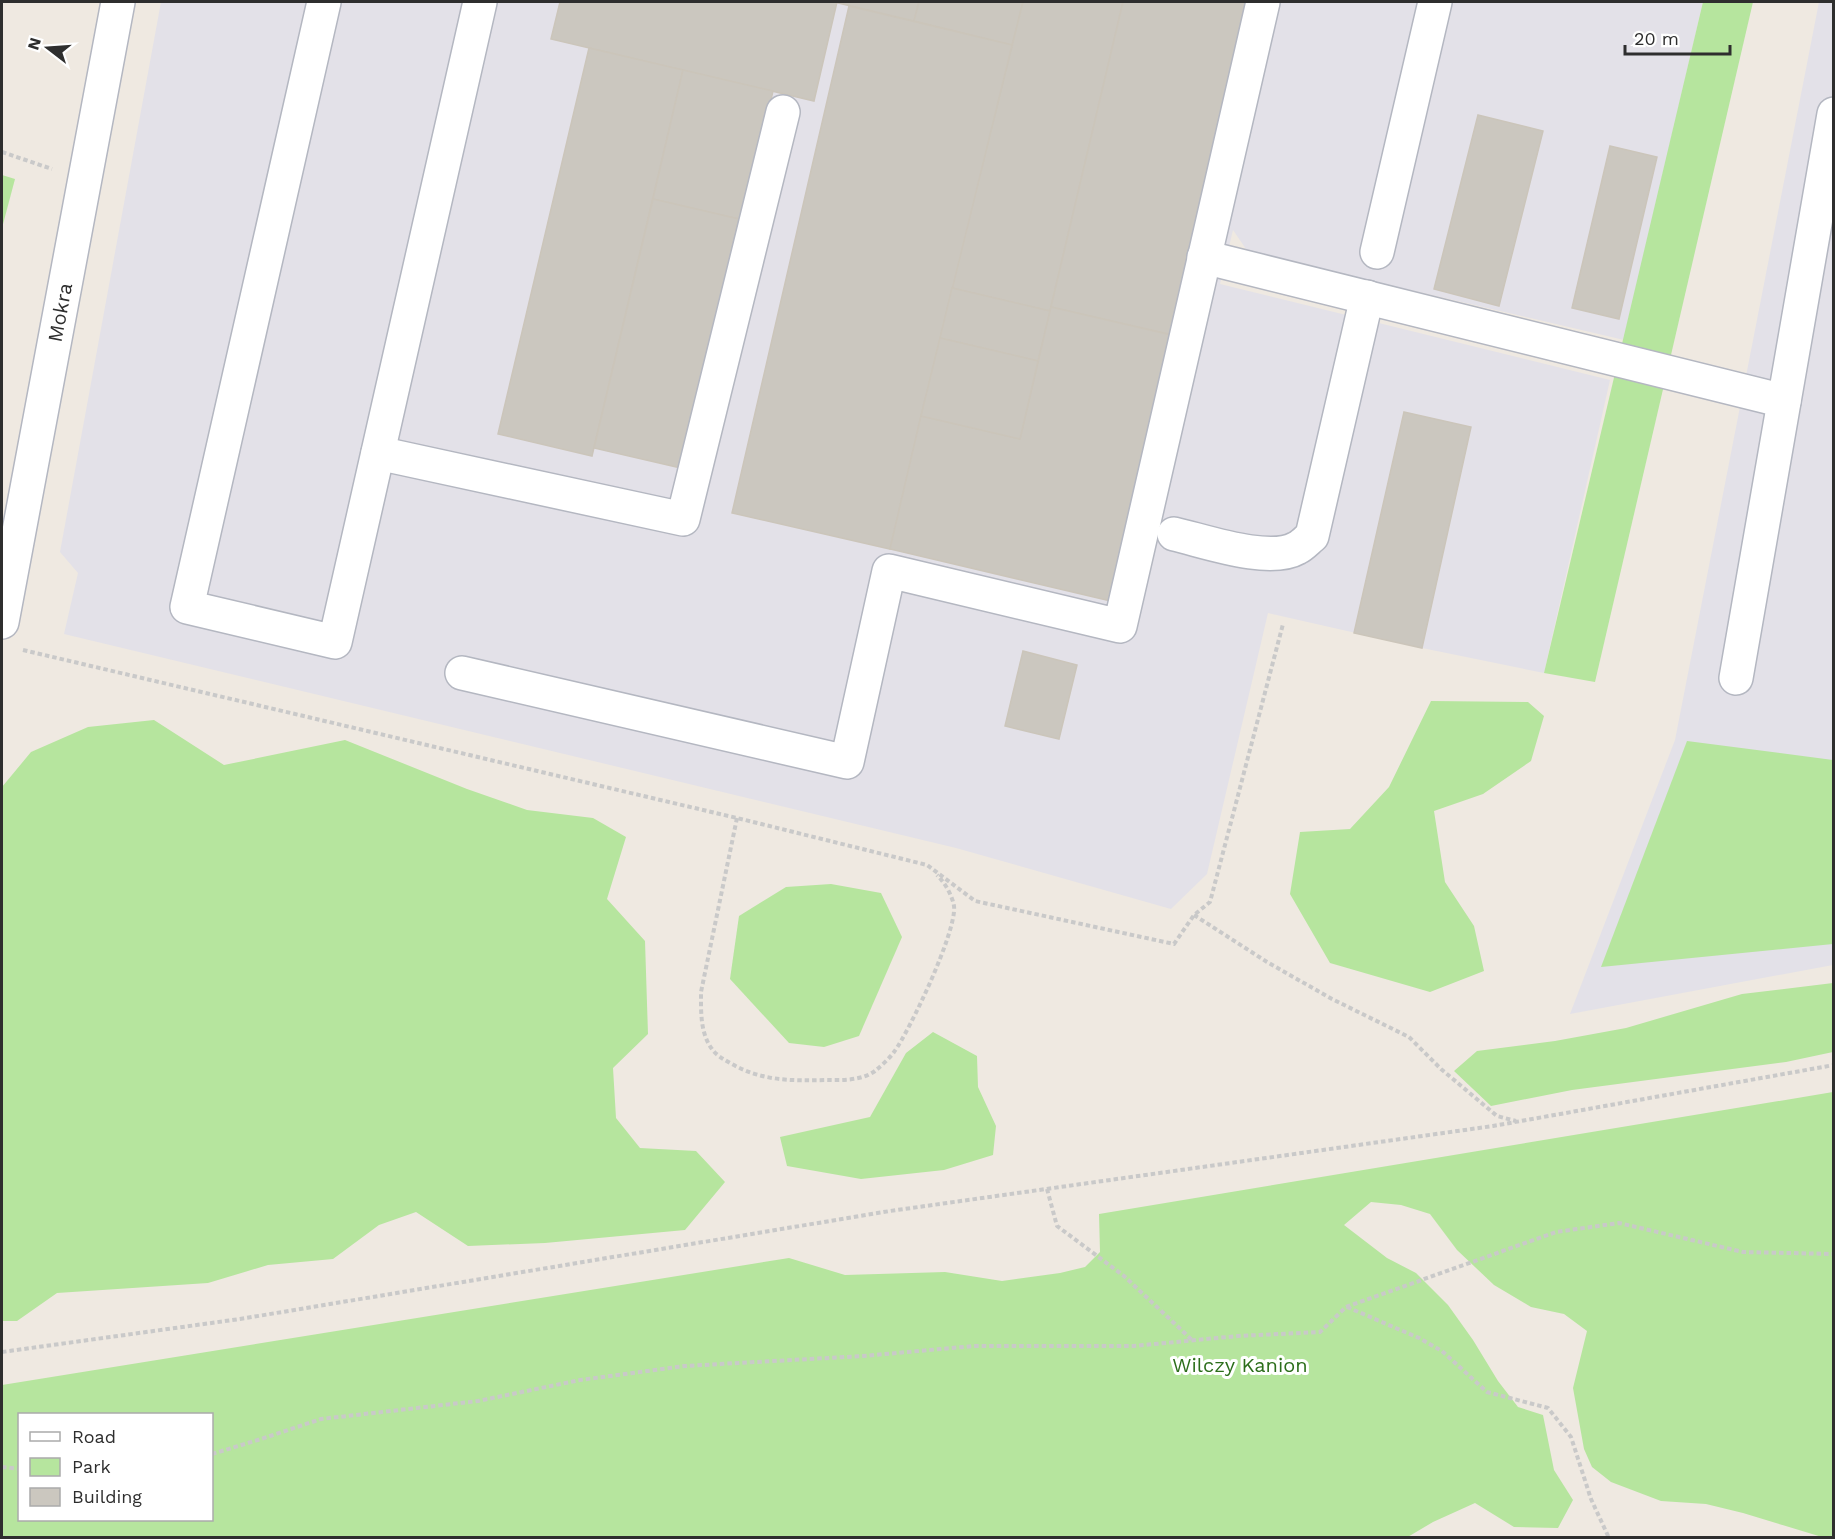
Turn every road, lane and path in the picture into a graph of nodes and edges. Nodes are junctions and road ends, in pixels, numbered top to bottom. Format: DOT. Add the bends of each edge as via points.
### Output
graph roads {
  1 [pos="118,2"];
  2 [pos="324,2"];
  3 [pos="480,2"];
  4 [pos="1263,2"];
  5 [pos="1435,2"];
  6 [pos="783,112"];
  7 [pos="1833,114"];
  8 [pos="2,152"];
  9 [pos="84,179"];
  10 [pos="1377,252"];
  11 [pos="1204,257"];
  12 [pos="1367,297"];
  13 [pos="1784,401"];
  14 [pos="378,453"];
  15 [pos="1174,534"];
  16 [pos="1283,624"];
  17 [pos="7,635"];
  18 [pos="462,673"];
  19 [pos="1736,678"];
  20 [pos="737,818"];
  21 [pos="927,865"];
  22 [pos="1194,915"];
  23 [pos="1833,1065"];
  24 [pos="1519,1122"];
  25 [pos="1047,1190"];
  26 [pos="1833,1254"];
  27 [pos="1346,1306"];
  28 [pos="1192,1340"];
  29 [pos="2,1352"];
  30 [pos="213,1454"];
  31 [pos="2,1467"];
  32 [pos="18,1469"];
  33 [pos="1609,1538"];
  1 -- 9 [label="street, Mokra"];
  2 -- 14 [label="street" via="187,607 334,642"];
  3 -- 14 [label="street"];
  4 -- 11 [label="street"];
  5 -- 10 [label="street"];
  6 -- 14 [label="street" via="683,519"];
  7 -- 13 [label="street"];
  8 -- 9 [label="path"];
  9 -- 17 [label="street, Mokra"];
  11 -- 12 [label="street"];
  11 -- 18 [label="street" via="1120,626 889,571 847,762"];
  12 -- 13 [label="street"];
  12 -- 15 [label="street" via="1312,536 1297,548 1277,554 1256,553"];
  13 -- 19 [label="street"];
  16 -- 22 [label="path" via="1210,902"];
  17 -- 20 [label="path"];
  20 -- 21 [label="path"];
  20 -- 21 [label="path" via="701,992 701,1017 712,1051 747,1072 775,1079 853,1080 873,1073 893,1055 912,1023 951,930 954,906 945,883"];
  21 -- 22 [label="path" via="975,901 1174,944"];
  22 -- 24 [label="path" via="1332,999 1409,1037 1497,1116"];
  23 -- 24 [label="path"];
  24 -- 25 [label="path"];
  25 -- 28 [label="path" via="1057,1226 1124,1276"];
  25 -- 29 [label="path" via="890,1211 240,1319"];
  26 -- 27 [label="path" via="1743,1252 1618,1223 1556,1232"];
  27 -- 28 [label="path" via="1320,1332"];
  27 -- 33 [label="path" via="1442,1351 1487,1392 1548,1408 1571,1437 1591,1499"];
  28 -- 30 [label="path" via="1134,1346 974,1346 685,1366 580,1380 478,1401 321,1419"];
  31 -- 32 [label="path"];
}
